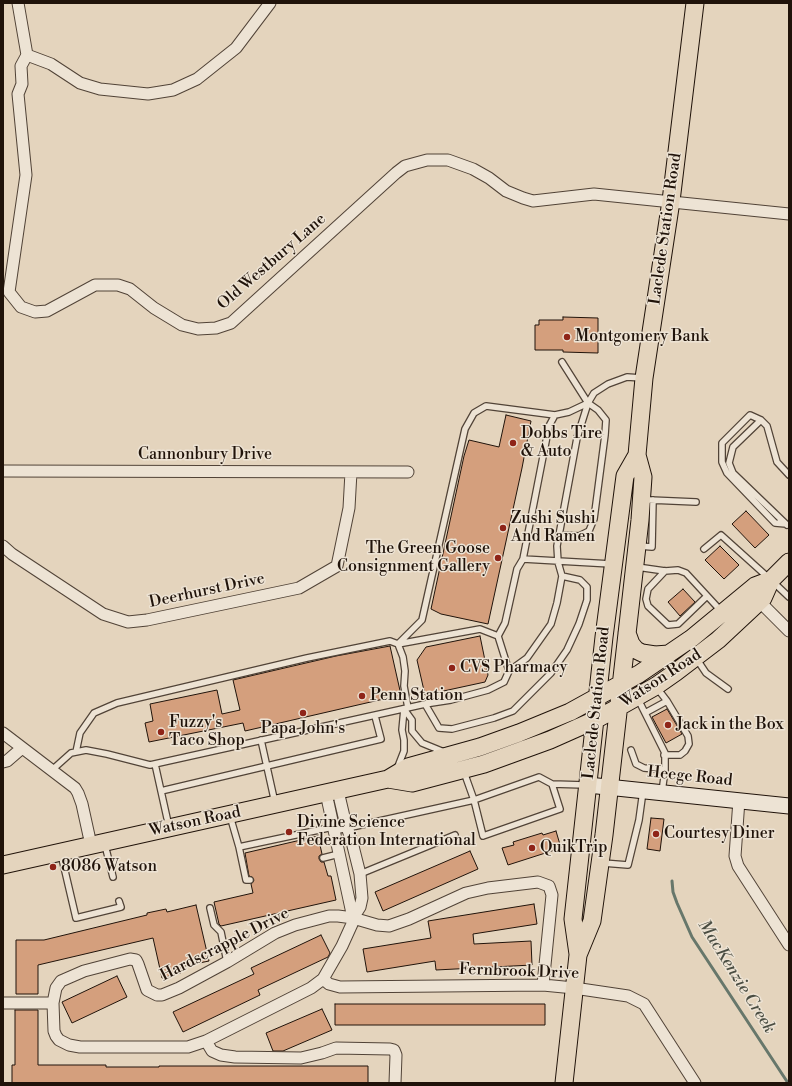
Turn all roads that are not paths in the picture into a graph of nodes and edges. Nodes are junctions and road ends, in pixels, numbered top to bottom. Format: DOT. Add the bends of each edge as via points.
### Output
graph roads {
  1 [pos="18,3"];
  2 [pos="270,3"];
  3 [pos="694,3"];
  4 [pos="26,55"];
  5 [pos="671,201"];
  6 [pos="789,214"];
  7 [pos="562,362"];
  8 [pos="644,378"];
  9 [pos="588,403"];
  10 [pos="555,415"];
  11 [pos="761,420"];
  12 [pos="637,454"];
  13 [pos="3,471"];
  14 [pos="351,472"];
  15 [pos="408,472"];
  16 [pos="789,475"];
  17 [pos="647,499"];
  18 [pos="696,502"];
  19 [pos="788,524"];
  20 [pos="559,535"];
  21 [pos="3,546"];
  22 [pos="704,549"];
  23 [pos="523,559"];
  24 [pos="558,562"];
  25 [pos="789,562"];
  26 [pos="614,564"];
  27 [pos="635,567"];
  28 [pos="665,571"];
  29 [pos="562,576"];
  30 [pos="771,580"];
  31 [pos="707,596"];
  32 [pos="789,597"];
  33 [pos="760,602"];
  34 [pos="723,613"];
  35 [pos="789,631"];
  36 [pos="627,633"];
  37 [pos="498,636"];
  38 [pos="398,644"];
  39 [pos="669,654"];
  40 [pos="696,658"];
  41 [pos="509,671"];
  42 [pos="621,685"];
  43 [pos="656,686"];
  44 [pos="728,689"];
  45 [pos="637,697"];
  46 [pos="598,698"];
  47 [pos="667,701"];
  48 [pos="425,704"];
  49 [pos="619,707"];
  50 [pos="406,708"];
  51 [pos="645,713"];
  52 [pos="375,716"];
  53 [pos="595,720"];
  54 [pos="3,733"];
  55 [pos="261,740"];
  56 [pos="22,748"];
  57 [pos="631,750"];
  58 [pos="76,752"];
  59 [pos="452,755"];
  60 [pos="664,756"];
  61 [pos="3,762"];
  62 [pos="156,764"];
  63 [pos="267,767"];
  64 [pos="52,770"];
  65 [pos="463,770"];
  66 [pos="665,770"];
  67 [pos="391,777"];
  68 [pos="552,784"];
  69 [pos="588,785"];
  70 [pos="610,787"];
  71 [pos="643,790"];
  72 [pos="161,791"];
  73 [pos="332,792"];
  74 [pos="662,792"];
  75 [pos="474,800"];
  76 [pos="739,800"];
  77 [pos="275,805"];
  78 [pos="789,806"];
  79 [pos="230,815"];
  80 [pos="169,828"];
  81 [pos="347,828"];
  82 [pos="333,829"];
  83 [pos="455,835"];
  84 [pos="98,844"];
  85 [pos="239,847"];
  86 [pos="60,852"];
  87 [pos="339,854"];
  88 [pos="323,858"];
  89 [pos="600,862"];
  90 [pos="3,865"];
  91 [pos="360,874"];
  92 [pos="113,877"];
  93 [pos="250,880"];
  94 [pos="119,901"];
  95 [pos="210,908"];
  96 [pos="353,918"];
  97 [pos="789,945"];
  98 [pos="578,955"];
  99 [pos="227,962"];
  100 [pos="323,979"];
  101 [pos="543,985"];
  102 [pos="574,988"];
  103 [pos="3,1003"];
  104 [pos="53,1003"];
  105 [pos="206,1041"];
  106 [pos="395,1083"];
  107 [pos="564,1083"];
  108 [pos="695,1083"];
  1 -- 4 [label="street, Old Westbury Lane"];
  2 -- 4 [label="street" via="236,48 197,79 173,90 148,94 100,89 80,84 51,64"];
  3 -- 5 [label="main road, Laclede Station Road"];
  4 -- 5 [label="street, Old Westbury Lane" via="21,66 22,84 18,94 26,175 9,292 21,307 35,312 48,311 94,285 118,286 130,289 182,325 198,329 216,328 231,323 396,173 405,166 427,160 448,160 473,169 506,191 533,201 594,194"];
  5 -- 6 [label="street, Old Westbury Lane"];
  5 -- 8 [label="main road, Laclede Station Road"];
  7 -- 9 [label="lane"];
  8 -- 9 [label="lane" via="627,376 608,384 594,393"];
  8 -- 12 [label="main road, Laclede Station Road"];
  9 -- 10 [label="lane"];
  9 -- 20 [label="lane" via="577,438"];
  9 -- 20 [label="lane" via="606,420 594,519 589,531 579,536"];
  10 -- 23 [label="lane" via="548,426"];
  10 -- 38 [label="lane" via="486,406 474,413 465,429 422,620"];
  11 -- 16 [label="lane" via="767,426 776,462"];
  11 -- 19 [label="lane" via="733,447 729,463 733,473"];
  11 -- 19 [label="lane" via="750,415 722,443 722,462 727,473 775,523"];
  12 -- 17 [label="main road, Laclede Station Road"];
  12 -- 26 [label="main road, Laclede Station Road" via="625,476"];
  13 -- 14 [label="street, Cannonbury Drive"];
  14 -- 15 [label="street, Cannonbury Drive"];
  14 -- 21 [label="street, Deerhurst Drive" via="349,508 337,566 299,588 128,622 103,614"];
  17 -- 18 [label="lane"];
  17 -- 27 [label="main road, Laclede Station Road"];
  20 -- 24 [label="lane"];
  22 -- 30 [label="lane" via="721,535"];
  23 -- 24 [label="lane"];
  23 -- 37 [label="lane" via="517,569 506,623"];
  24 -- 26 [label="lane"];
  24 -- 29 [label="lane"];
  25 -- 30 [label="main road, Watson Road"];
  26 -- 46 [label="main road, Laclede Station Road"];
  27 -- 28 [label="lane"];
  27 -- 36 [label="main road, Laclede Station Road"];
  28 -- 31 [label="lane" via="678,570 686,573"];
  28 -- 31 [label="lane" via="648,589 646,599 648,606 668,625 678,624"];
  29 -- 41 [label="lane" via="550,624 527,658"];
  29 -- 48 [label="lane" via="580,580 587,587 587,600 579,624 567,650 551,673 513,711 452,729 439,728"];
  30 -- 32 [label="lane"];
  30 -- 33 [label="main road, Watson Road"];
  30 -- 34 [label="main road, Watson Road" via="755,586"];
  31 -- 34 [label="lane"];
  33 -- 35 [label="street"];
  33 -- 40 [label="main road, Watson Road"];
  34 -- 39 [label="main road, Watson Road"];
  36 -- 39 [label="main road" via="636,650 642,653"];
  36 -- 42 [label="main road, Laclede Station Road"];
  37 -- 38 [label="lane" via="480,629"];
  37 -- 41 [label="lane"];
  38 -- 50 [label="lane" via="405,671"];
  38 -- 58 [label="lane" via="390,640 118,703 94,713 80,733"];
  39 -- 42 [label="main road, Watson Road"];
  40 -- 43 [label="main road, Watson Road"];
  40 -- 44 [label="lane" via="706,673"];
  41 -- 48 [label="lane" via="504,682 488,690"];
  42 -- 46 [label="main road, Watson Road"];
  42 -- 49 [label="main road, Laclede Station Road"];
  43 -- 45 [label="main road, Watson Road"];
  43 -- 47 [label="lane"];
  45 -- 49 [label="main road, Watson Road"];
  45 -- 51 [label="lane"];
  46 -- 53 [label="main road, Laclede Station Road"];
  46 -- 59 [label="main road, Watson Road" via="519,733"];
  47 -- 51 [label="lane"];
  47 -- 60 [label="lane" via="688,736 689,744 680,755"];
  48 -- 50 [label="lane"];
  49 -- 53 [label="main road, Watson Road"];
  49 -- 70 [label="main road, Laclede Station Road"];
  50 -- 52 [label="lane"];
  50 -- 59 [label="lane" via="412,720 412,731 422,743"];
  50 -- 67 [label="lane" via="402,730 404,751"];
  51 -- 60 [label="lane" via="665,753"];
  52 -- 55 [label="lane"];
  52 -- 63 [label="lane" via="381,739"];
  53 -- 65 [label="main road, Watson Road" via="529,748"];
  53 -- 69 [label="main road, Laclede Station Road"];
  54 -- 56 [label="street"];
  55 -- 62 [label="lane"];
  55 -- 63 [label="lane"];
  56 -- 61 [label="street"];
  56 -- 64 [label="street"];
  57 -- 66 [label="lane" via="636,764 644,768"];
  58 -- 62 [label="lane" via="86,750 150,765"];
  58 -- 64 [label="lane" via="71,753"];
  59 -- 67 [label="main road, Watson Road" via="408,767"];
  60 -- 66 [label="lane"];
  62 -- 72 [label="lane"];
  63 -- 72 [label="lane"];
  63 -- 77 [label="lane"];
  64 -- 84 [label="street" via="75,788"];
  65 -- 67 [label="main road, Watson Road" via="412,783"];
  65 -- 75 [label="lane"];
  66 -- 74 [label="lane"];
  67 -- 73 [label="main road, Watson Road"];
  68 -- 69 [label="lane"];
  68 -- 75 [label="lane" via="539,777"];
  68 -- 75 [label="lane" via="560,809 482,836"];
  69 -- 70 [label="street, Heege Road"];
  69 -- 98 [label="main road, Laclede Station Road" via="573,919"];
  70 -- 71 [label="street, Heege Road"];
  70 -- 89 [label="main road, Laclede Station Road"];
  71 -- 74 [label="street, Heege Road"];
  71 -- 89 [label="lane" via="628,865"];
  72 -- 80 [label="lane"];
  73 -- 77 [label="main road, Watson Road"];
  73 -- 81 [label="street"];
  73 -- 82 [label="street"];
  74 -- 76 [label="street, Heege Road"];
  75 -- 81 [label="lane"];
  76 -- 78 [label="street, Heege Road"];
  76 -- 97 [label="street" via="735,856 738,866"];
  77 -- 79 [label="main road, Watson Road"];
  79 -- 80 [label="main road, Watson Road"];
  79 -- 85 [label="lane"];
  80 -- 84 [label="main road, Watson Road"];
  81 -- 82 [label="lane"];
  81 -- 91 [label="street"];
  82 -- 85 [label="lane"];
  82 -- 87 [label="street"];
  83 -- 91 [label="lane"];
  84 -- 86 [label="main road, Watson Road"];
  84 -- 92 [label="lane"];
  85 -- 93 [label="lane" via="246,880"];
  86 -- 90 [label="main road, Watson Road"];
  86 -- 94 [label="lane" via="76,918 121,907"];
  87 -- 88 [label="lane"];
  87 -- 96 [label="street"];
  89 -- 98 [label="main road, Laclede Station Road" via="592,921"];
  91 -- 96 [label="street" via="362,898"];
  95 -- 99 [label="lane" via="214,925 221,932"];
  96 -- 99 [label="street, Hardscrapple Drive" via="330,916 295,925 270,936"];
  96 -- 100 [label="street" via="342,946"];
  96 -- 101 [label="street, Hardscrapple Drive" via="389,926 466,893 538,882 549,886 552,895"];
  98 -- 102 [label="main road, Laclede Station Road"];
  99 -- 104 [label="street, Hardscrapple Drive" via="162,995 147,990 136,960 99,966 61,981 56,988"];
  100 -- 101 [label="street, Fernbrook Drive" via="340,987"];
  100 -- 105 [label="street" via="311,988"];
  101 -- 102 [label="street, Fernbrook Drive"];
  102 -- 107 [label="main road, Laclede Station Road"];
  102 -- 108 [label="street, Fernbrook Drive" via="628,996 644,1004"];
  103 -- 104 [label="street"];
  104 -- 105 [label="street, Hardscrapple Drive" via="56,1036 59,1040 80,1048 188,1047"];
  105 -- 106 [label="street" via="212,1051 235,1057 301,1058 336,1048 390,1049 394,1050 396,1055"];
}
